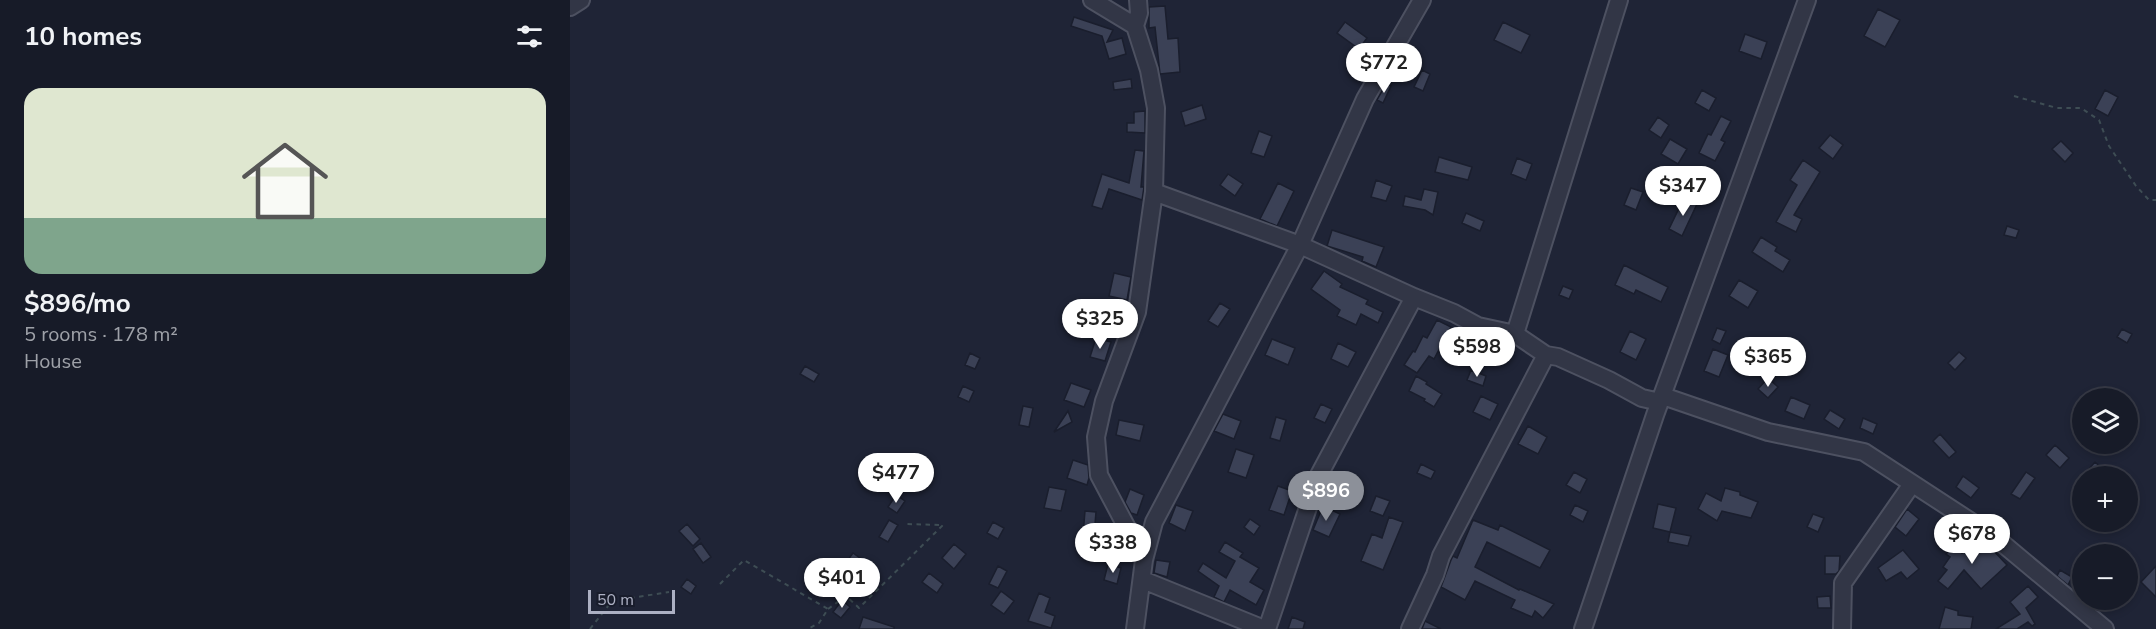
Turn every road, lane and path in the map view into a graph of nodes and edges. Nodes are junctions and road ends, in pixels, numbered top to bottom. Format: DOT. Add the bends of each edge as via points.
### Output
graph roads {
  1 [pos="581,0"];
  2 [pos="1092,0"];
  3 [pos="1138,0"];
  4 [pos="1422,0"];
  5 [pos="1619,0"];
  6 [pos="1807,0"];
  7 [pos="570,7"];
  8 [pos="1135,26"];
  9 [pos="2014,96"];
  10 [pos="1154,192"];
  11 [pos="2156,200"];
  12 [pos="1300,245"];
  13 [pos="1414,297"];
  14 [pos="1515,334"];
  15 [pos="1545,355"];
  16 [pos="1662,396"];
  17 [pos="1912,484"];
  18 [pos="904,524"];
  19 [pos="1144,560"];
  20 [pos="1143,579"];
  21 [pos="720,584"];
  22 [pos="669,592"];
  23 [pos="828,609"];
  24 [pos="590,629"];
  25 [pos="808,629"];
  26 [pos="1135,629"];
  27 [pos="1266,629"];
  28 [pos="1410,629"];
  29 [pos="1583,629"];
  30 [pos="1842,629"];
  31 [pos="2105,629"];
  1 -- 7 [label="street"];
  2 -- 8 [label="street"];
  3 -- 8 [label="street"];
  4 -- 12 [label="street" via="1365,99"];
  5 -- 14 [label="street"];
  6 -- 16 [label="street"];
  8 -- 10 [label="street" via="1156,108"];
  9 -- 11 [label="path" via="2058,108 2081,108 2099,120 2109,146 2136,186 2149,200"];
  10 -- 12 [label="street"];
  10 -- 19 [label="street" via="1137,312 1104,400 1096,437 1099,475"];
  12 -- 13 [label="street"];
  12 -- 19 [label="street" via="1154,522"];
  13 -- 14 [label="street" via="1478,326"];
  13 -- 27 [label="street" via="1318,475"];
  14 -- 15 [label="street"];
  15 -- 16 [label="street" via="1558,357 1642,398 1660,402"];
  15 -- 28 [label="street" via="1441,556"];
  16 -- 17 [label="street" via="1768,432 1864,452"];
  16 -- 29 [label="street"];
  17 -- 30 [label="street" via="1843,583"];
  17 -- 31 [label="street" via="1996,538"];
  18 -- 23 [label="path" via="943,525 859,608 846,596"];
  19 -- 20 [label="street"];
  20 -- 26 [label="street"];
  20 -- 27 [label="street"];
  21 -- 23 [label="path" via="744,560"];
  22 -- 24 [label="path" via="612,601"];
  23 -- 25 [label="path" via="819,623"];
}
